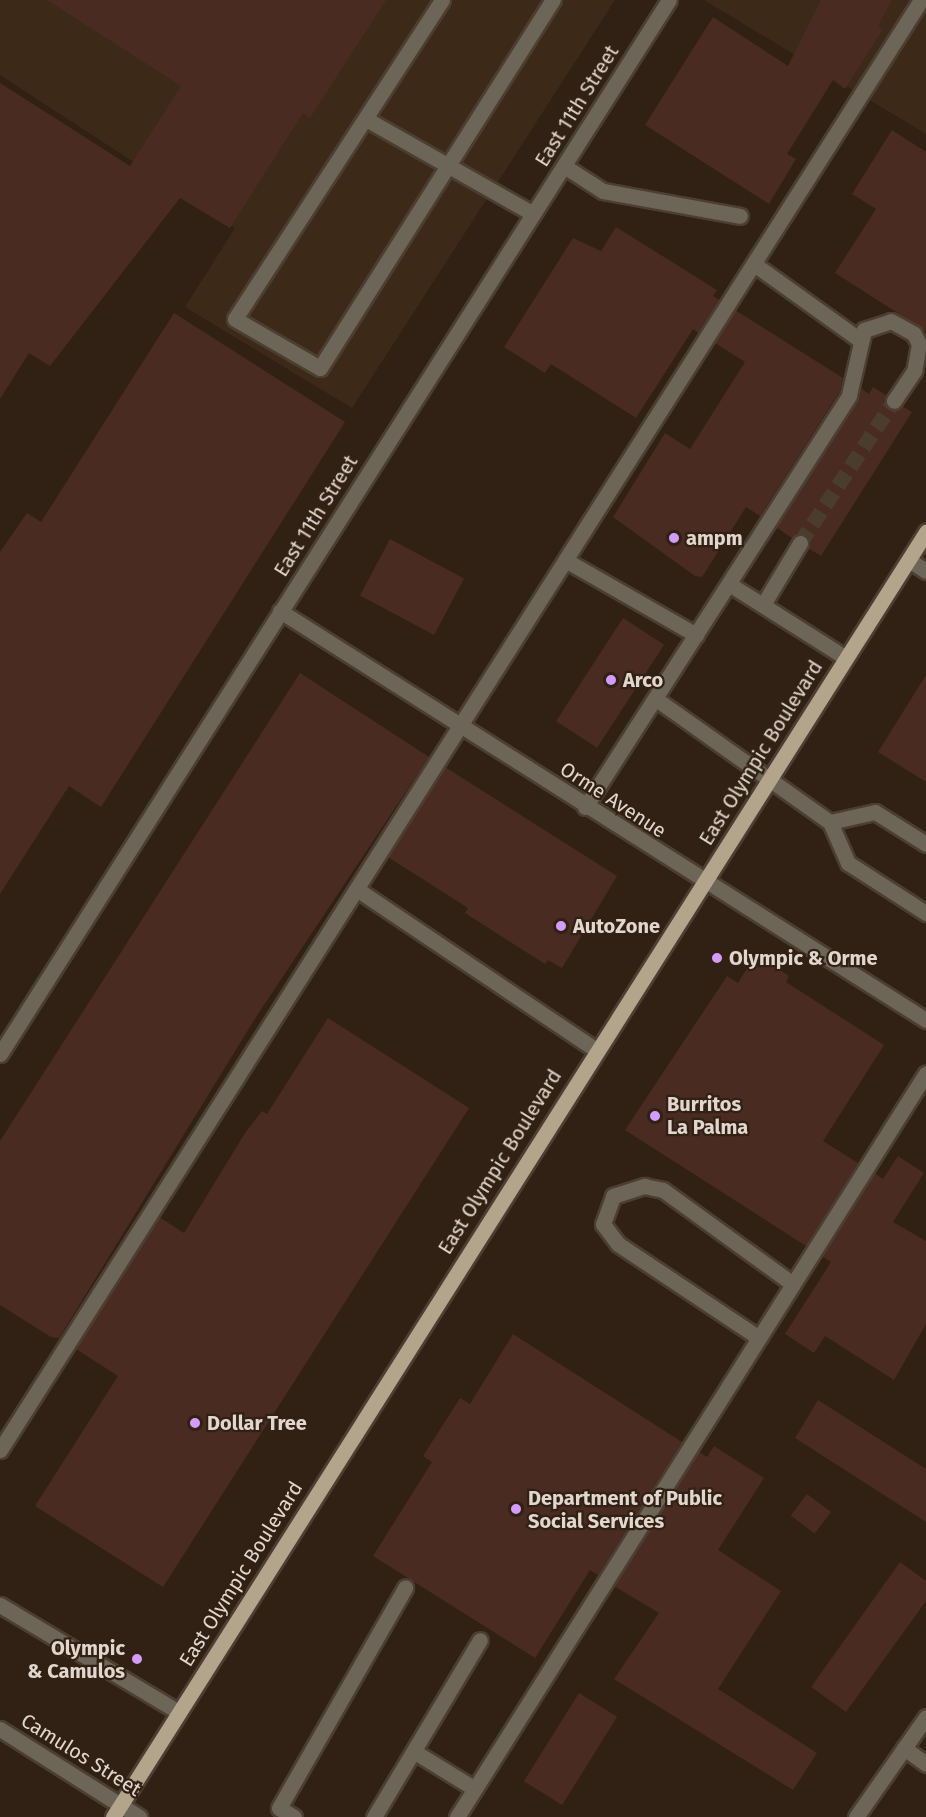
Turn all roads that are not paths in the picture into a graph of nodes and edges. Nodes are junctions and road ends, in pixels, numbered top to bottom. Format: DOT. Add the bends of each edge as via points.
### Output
graph roads {
  1 [pos="442,0"];
  2 [pos="553,0"];
  3 [pos="669,0"];
  4 [pos="921,0"];
  5 [pos="366,119"];
  6 [pos="564,165"];
  7 [pos="449,167"];
  8 [pos="533,214"];
  9 [pos="740,216"];
  10 [pos="754,264"];
  11 [pos="860,340"];
  12 [pos="894,401"];
  13 [pos="926,532"];
  14 [pos="800,543"];
  15 [pos="909,560"];
  16 [pos="567,561"];
  17 [pos="926,571"];
  18 [pos="729,584"];
  19 [pos="764,603"];
  20 [pos="280,611"];
  21 [pos="696,635"];
  22 [pos="846,658"];
  23 [pos="656,699"];
  24 [pos="462,727"];
  25 [pos="771,778"];
  26 [pos="585,807"];
  27 [pos="830,822"];
  28 [pos="926,844"];
  29 [pos="704,883"];
  30 [pos="358,890"];
  31 [pos="926,913"];
  32 [pos="926,1020"];
  33 [pos="596,1050"];
  34 [pos="0,1054"];
  35 [pos="926,1073"];
  36 [pos="793,1284"];
  37 [pos="759,1338"];
  38 [pos="0,1450"];
  39 [pos="405,1588"];
  40 [pos="0,1605"];
  41 [pos="480,1640"];
  42 [pos="179,1712"];
  43 [pos="926,1717"];
  44 [pos="0,1729"];
  45 [pos="904,1748"];
  46 [pos="415,1752"];
  47 [pos="926,1764"];
  48 [pos="475,1789"];
  49 [pos="117,1811"];
  50 [pos="139,1817"];
  51 [pos="294,1817"];
  52 [pos="374,1817"];
  53 [pos="457,1817"];
  54 [pos="856,1817"];
  1 -- 5 [label="street"];
  2 -- 7 [label="street"];
  3 -- 6 [label="street, East 11th Street"];
  4 -- 10 [label="street"];
  5 -- 7 [label="street"];
  5 -- 7 [label="street" via="236,319 320,368"];
  6 -- 8 [label="street, East 11th Street"];
  6 -- 9 [label="street" via="603,191"];
  7 -- 8 [label="street"];
  8 -- 20 [label="street, East 11th Street"];
  10 -- 11 [label="street"];
  10 -- 16 [label="street"];
  11 -- 12 [label="street" via="864,330 891,321 914,334 919,344 914,371"];
  11 -- 18 [label="street" via="849,396"];
  13 -- 15 [label="main road, East Olympic Boulevard"];
  14 -- 19 [label="street"];
  15 -- 17 [label="street"];
  15 -- 22 [label="main road, East Olympic Boulevard"];
  16 -- 21 [label="street"];
  16 -- 24 [label="street"];
  18 -- 19 [label="street"];
  18 -- 21 [label="street"];
  19 -- 22 [label="street"];
  20 -- 24 [label="street, Orme Avenue"];
  20 -- 34 [label="street, East 11th Street"];
  21 -- 23 [label="street"];
  22 -- 25 [label="main road, East Olympic Boulevard"];
  23 -- 25 [label="street"];
  23 -- 26 [label="street"];
  24 -- 26 [label="street, Orme Avenue"];
  24 -- 30 [label="street"];
  25 -- 27 [label="street"];
  25 -- 29 [label="main road, East Olympic Boulevard"];
  26 -- 29 [label="street, Orme Avenue"];
  27 -- 28 [label="street" via="875,812"];
  27 -- 31 [label="street" via="848,863"];
  29 -- 32 [label="street, Orme Avenue"];
  29 -- 33 [label="main road, East Olympic Boulevard"];
  30 -- 33 [label="street"];
  30 -- 38 [label="street"];
  33 -- 42 [label="main road, East Olympic Boulevard"];
  35 -- 36 [label="street"];
  36 -- 37 [label="street"];
  36 -- 37 [label="street" via="663,1190 644,1186 613,1196 603,1224 618,1244"];
  37 -- 48 [label="street"];
  39 -- 51 [label="street" via="279,1808"];
  40 -- 42 [label="street"];
  41 -- 46 [label="street"];
  42 -- 49 [label="main road, East Olympic Boulevard"];
  43 -- 45 [label="street"];
  44 -- 49 [label="street, Camulos Street"];
  45 -- 47 [label="street"];
  45 -- 54 [label="street"];
  46 -- 48 [label="street"];
  46 -- 52 [label="street"];
  48 -- 53 [label="street"];
  49 -- 50 [label="street, Camulos Street"];
}
